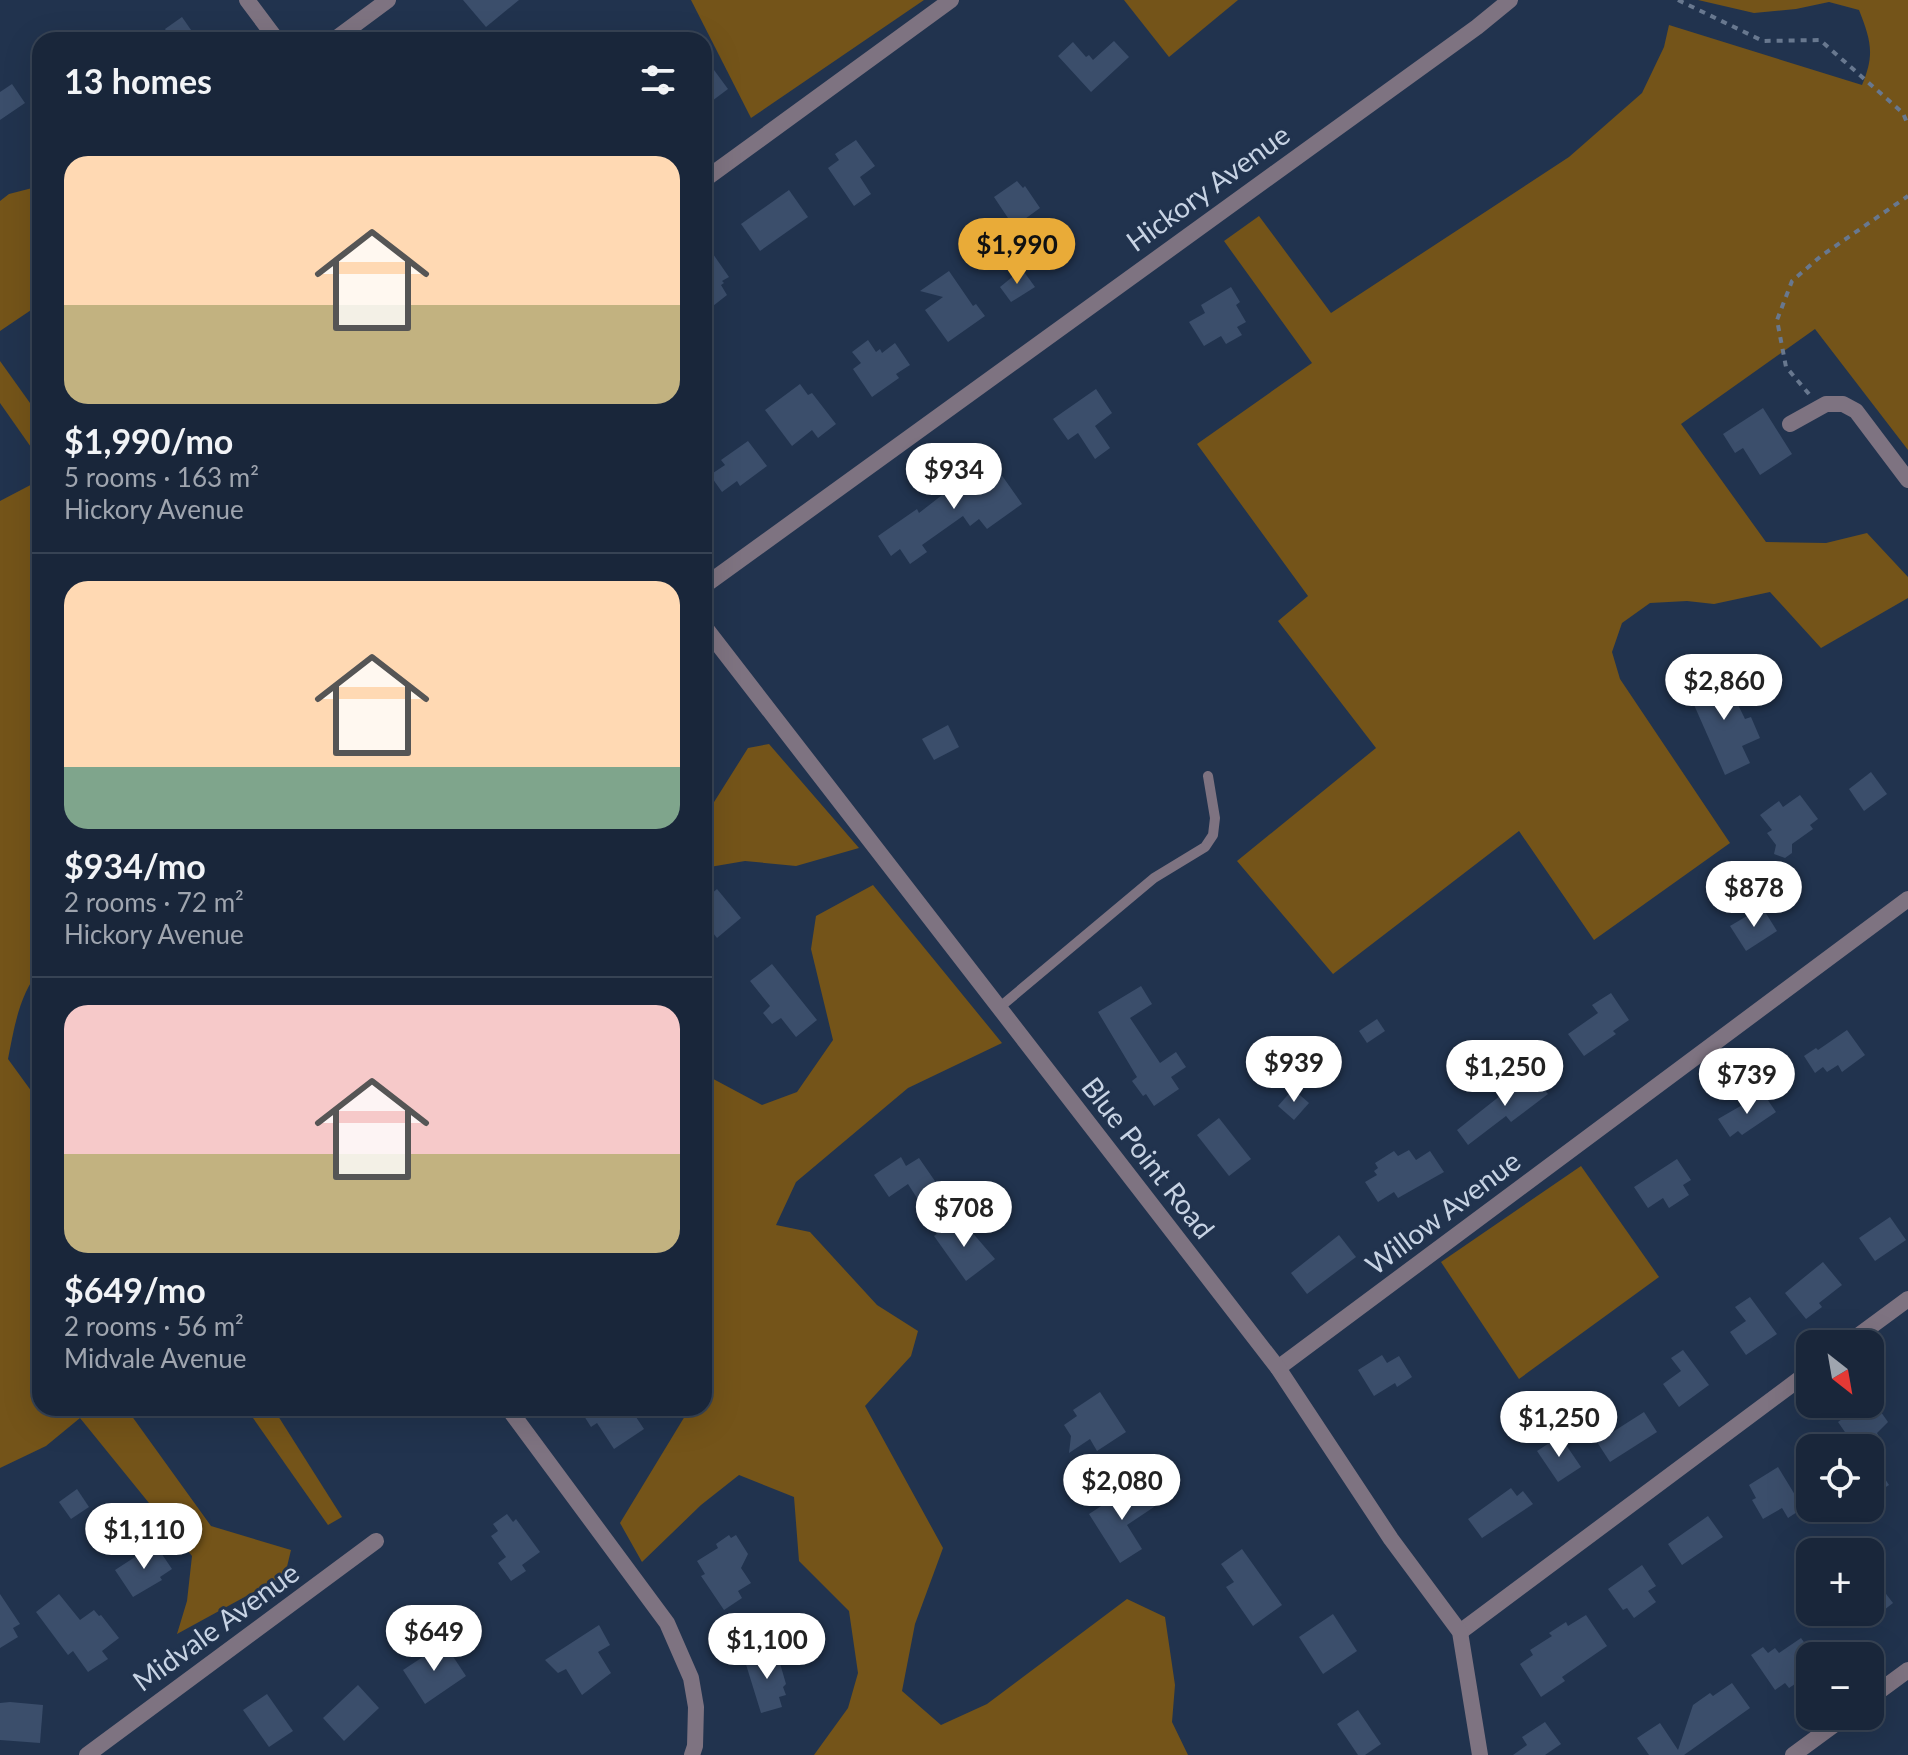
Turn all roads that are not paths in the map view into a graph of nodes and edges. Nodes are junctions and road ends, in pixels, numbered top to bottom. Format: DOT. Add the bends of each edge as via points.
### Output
graph roads {
  1 [pos="247,0"];
  2 [pos="388,0"];
  3 [pos="951,0"];
  4 [pos="1510,0"];
  5 [pos="271,32"];
  6 [pos="345,32"];
  7 [pos="712,174"];
  8 [pos="1790,424"];
  9 [pos="1908,480"];
  10 [pos="712,580"];
  11 [pos="712,637"];
  12 [pos="1208,776"];
  13 [pos="1908,899"];
  14 [pos="1000,1007"];
  15 [pos="1908,1299"];
  16 [pos="1866,1330"];
  17 [pos="1278,1368"];
  18 [pos="1796,1381"];
  19 [pos="514,1416"];
  20 [pos="376,1541"];
  21 [pos="1460,1632"];
  22 [pos="1908,1670"];
  23 [pos="1884,1688"];
  24 [pos="1827,1730"];
  25 [pos="87,1755"];
  26 [pos="692,1755"];
  27 [pos="1480,1755"];
  28 [pos="1793,1755"];
  1 -- 5 [label="street"];
  2 -- 6 [label="street"];
  3 -- 7 [label="street"];
  4 -- 10 [label="street, Hickory Avenue"];
  8 -- 9 [label="street" via="1826,404 1843,404 1856,411"];
  11 -- 14 [label="street, Blue Point Road"];
  12 -- 14 [label="lane" via="1215,818 1205,847 1154,878"];
  13 -- 17 [label="street, Willow Avenue"];
  14 -- 17 [label="street, Blue Point Road"];
  15 -- 16 [label="street"];
  17 -- 21 [label="street, Blue Point Road" via="1391,1539"];
  18 -- 21 [label="street"];
  19 -- 26 [label="street" via="667,1623 691,1678 696,1707"];
  20 -- 25 [label="street, Midvale Avenue"];
  21 -- 27 [label="street, Blue Point Road"];
  22 -- 23 [label="street"];
  24 -- 28 [label="street"];
}
